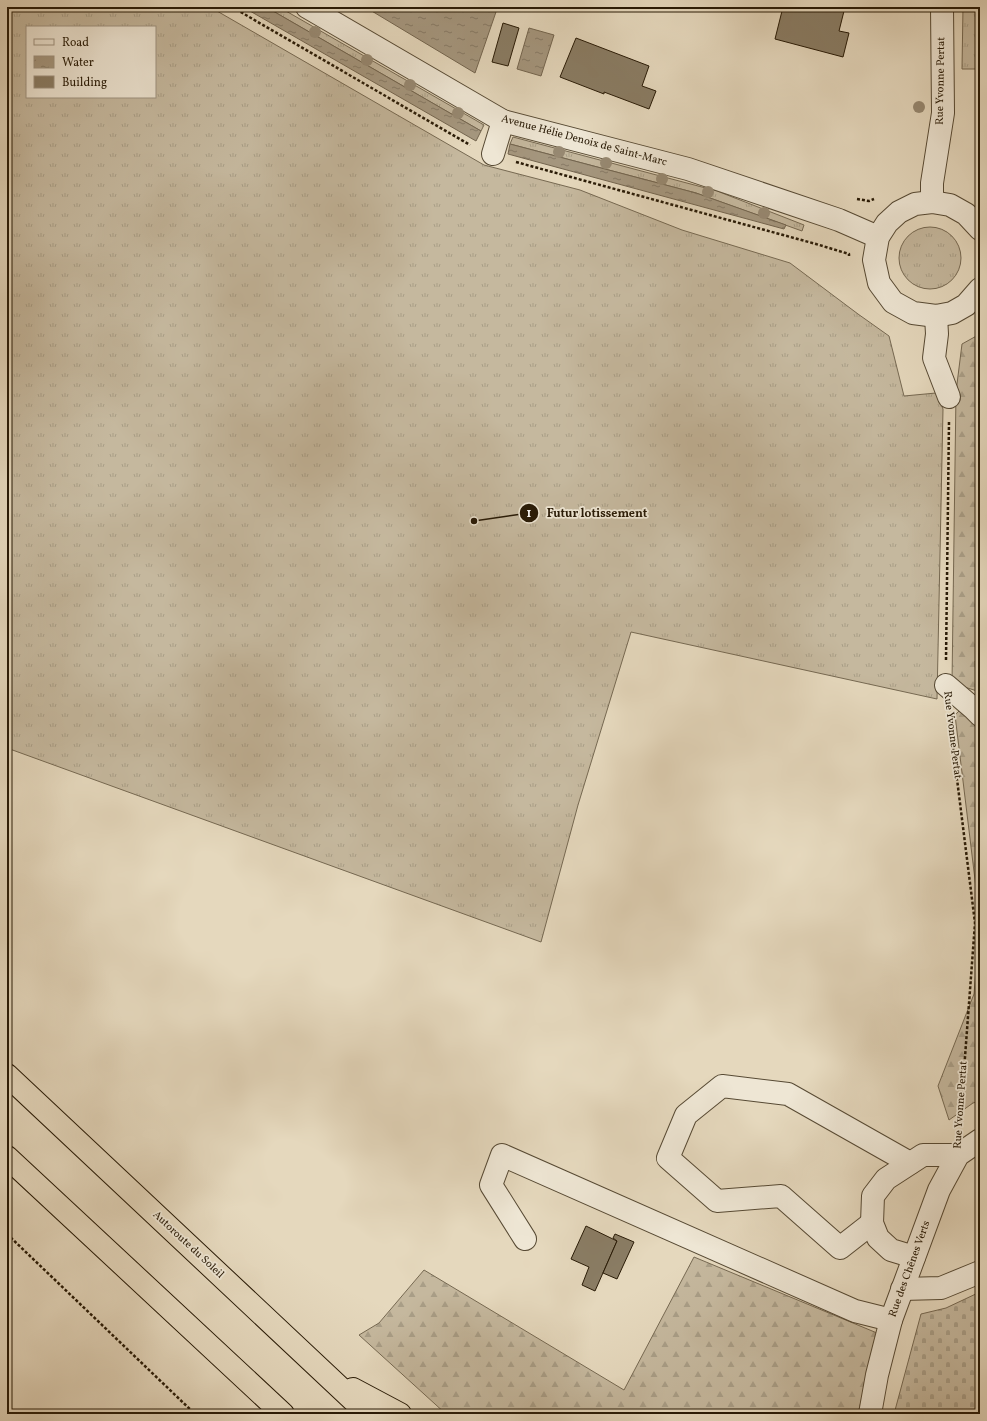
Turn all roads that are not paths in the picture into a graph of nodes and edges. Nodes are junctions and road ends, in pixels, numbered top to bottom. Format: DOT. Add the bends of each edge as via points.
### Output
graph roads {
  1 [pos="307,7"];
  2 [pos="942,7"];
  3 [pos="503,121"];
  4 [pos="493,154"];
  5 [pos="932,202"];
  6 [pos="980,229"];
  7 [pos="878,237"];
  8 [pos="980,290"];
  9 [pos="936,316"];
  10 [pos="949,397"];
  11 [pos="946,685"];
  12 [pos="980,715"];
  13 [pos="7,1075"];
  14 [pos="980,1140"];
  15 [pos="958,1154"];
  16 [pos="7,1157"];
  17 [pos="910,1163"];
  18 [pos="872,1223"];
  19 [pos="525,1239"];
  20 [pos="914,1257"];
  21 [pos="980,1272"];
  22 [pos="902,1289"];
  23 [pos="891,1320"];
  24 [pos="324,1373"];
  25 [pos="283,1414"];
  26 [pos="368,1414"];
  27 [pos="400,1414"];
  28 [pos="870,1414"];
  1 -- 3 [label="street, Avenue Hélie Denoix de Saint-Marc"];
  2 -- 5 [label="street, Rue Yvonne Pertat" via="943,113 932,182"];
  3 -- 4 [label="street"];
  3 -- 7 [label="street, Avenue Hélie Denoix de Saint-Marc" via="688,169 839,220"];
  5 -- 6 [label="street" via="950,205 966,214"];
  5 -- 7 [label="street" via="915,204 900,212 887,223"];
  7 -- 9 [label="street" via="874,260 879,283 893,302 906,310"];
  8 -- 9 [label="street" via="966,305 952,313"];
  9 -- 10 [label="street" via="934,358"];
  11 -- 12 [label="street"];
  13 -- 24 [label="highway, Autoroute du Soleil"];
  14 -- 15 [label="street, Rue des Chênes Verts"];
  15 -- 17 [label="street" via="923,1155"];
  15 -- 20 [label="street, Rue des Chênes Verts" via="939,1190"];
  16 -- 25 [label="highway"];
  17 -- 18 [label="street" via="886,1179 874,1196"];
  17 -- 18 [label="street" via="788,1094 722,1086 686,1115 668,1158 716,1201 781,1196 840,1248"];
  18 -- 20 [label="street" via="878,1238 892,1250"];
  19 -- 23 [label="street" via="491,1185 502,1155 854,1311"];
  20 -- 22 [label="street, Rue des Chênes Verts"];
  21 -- 22 [label="street" via="941,1288"];
  22 -- 23 [label="street, Rue des Chênes Verts"];
  23 -- 28 [label="street, Rue des Chênes Verts"];
  24 -- 26 [label="highway, Autoroute du Soleil"];
  24 -- 27 [label="highway"];
}
